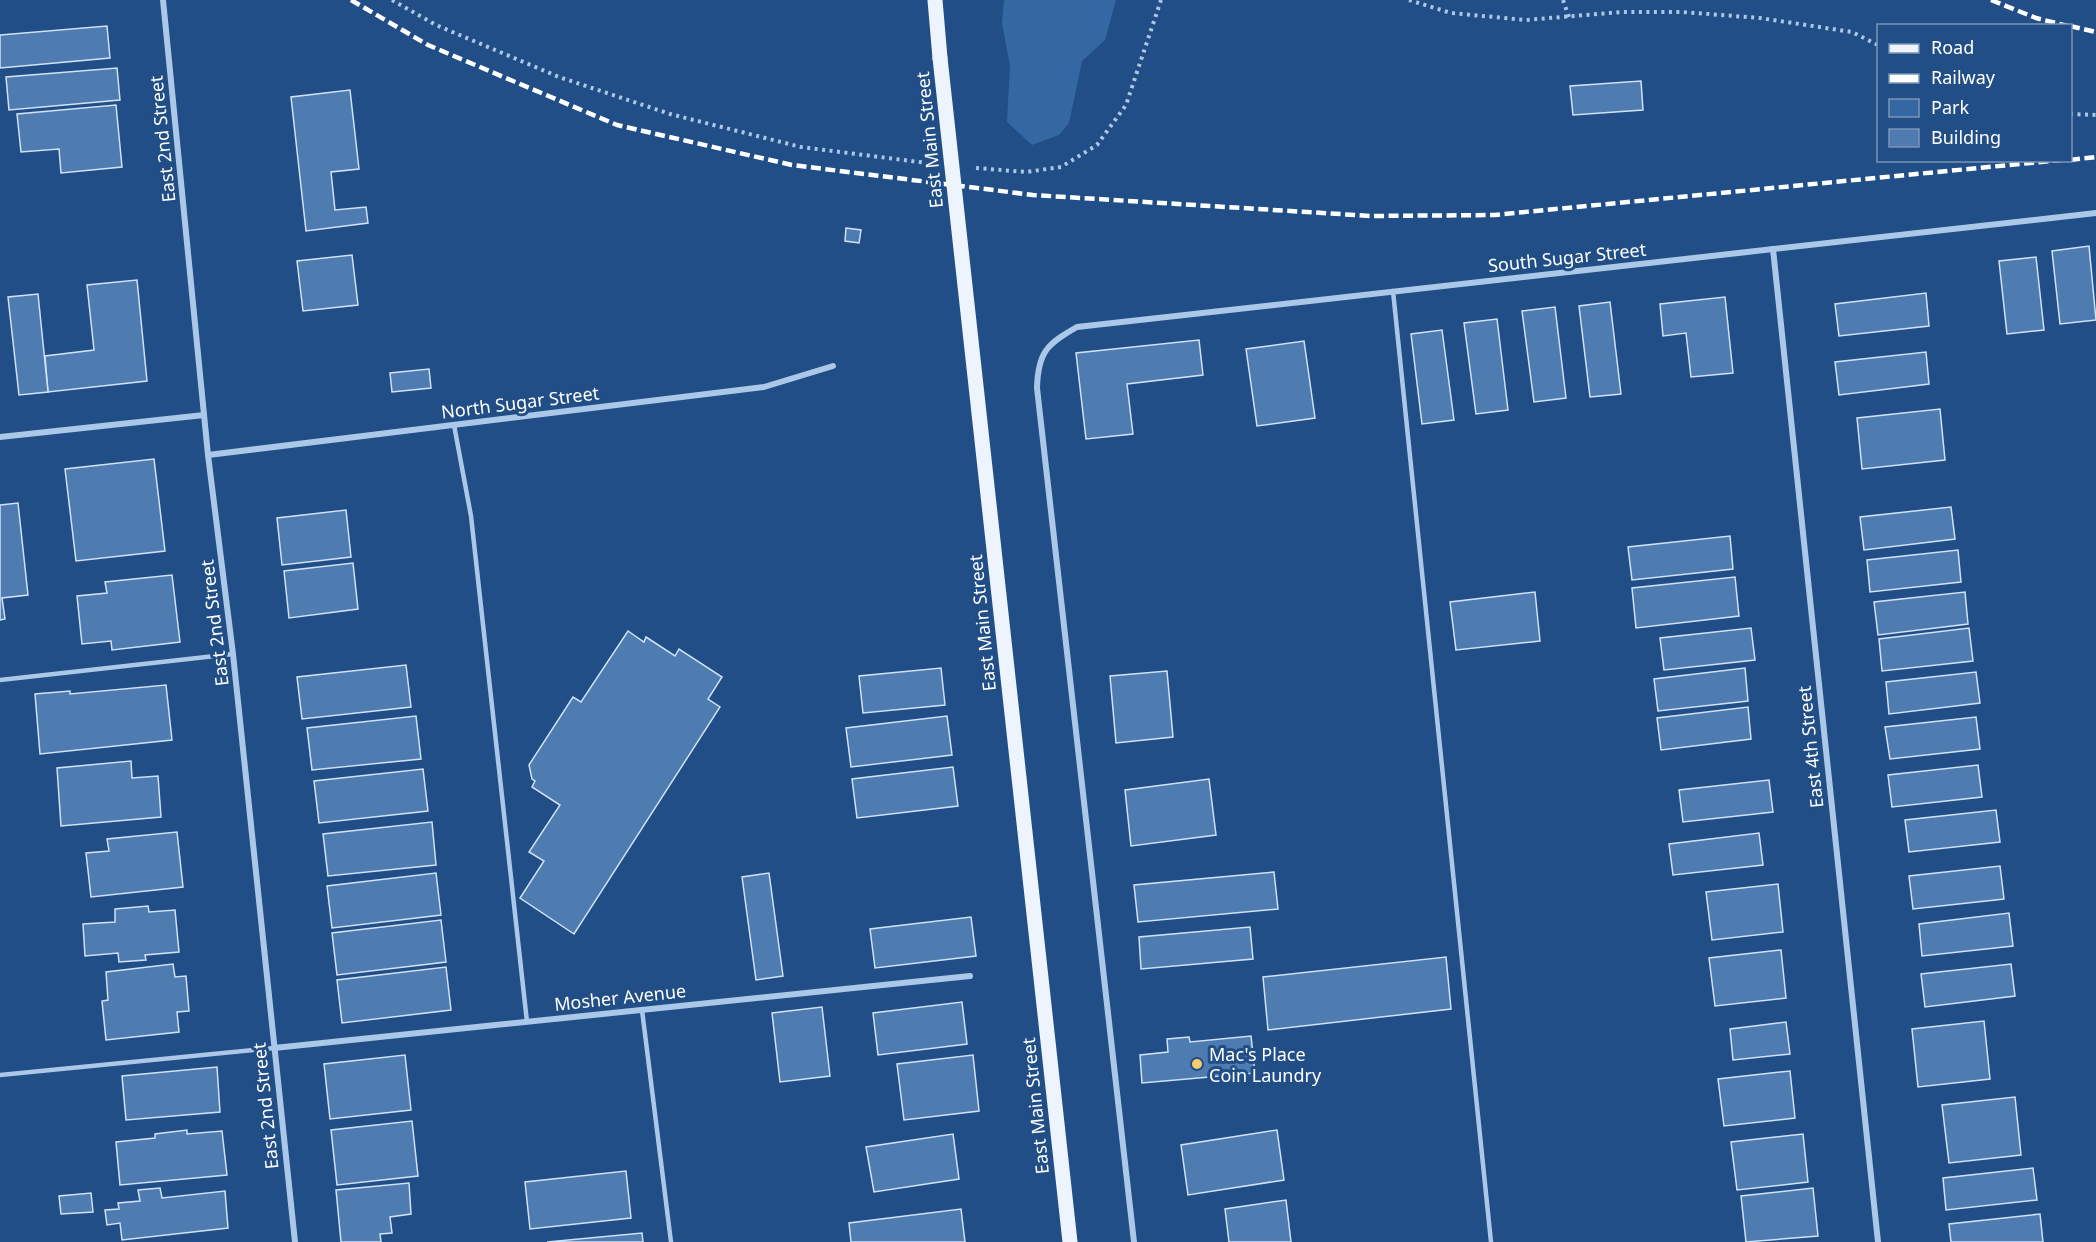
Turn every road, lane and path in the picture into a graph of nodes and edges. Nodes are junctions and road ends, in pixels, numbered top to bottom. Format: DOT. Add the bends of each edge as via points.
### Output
graph roads {
  1 [pos="163,0"];
  2 [pos="392,0"];
  3 [pos="935,0"];
  4 [pos="1161,0"];
  5 [pos="1409,0"];
  6 [pos="1563,0"];
  7 [pos="1569,17"];
  8 [pos="1877,44"];
  9 [pos="2072,114"];
  10 [pos="2096,115"];
  11 [pos="935,164"];
  12 [pos="969,167"];
  13 [pos="2096,213"];
  14 [pos="1773,249"];
  15 [pos="1393,291"];
  16 [pos="833,366"];
  17 [pos="204,415"];
  18 [pos="454,425"];
  19 [pos="0,437"];
  20 [pos="208,455"];
  21 [pos="233,654"];
  22 [pos="0,680"];
  23 [pos="970,976"];
  24 [pos="642,1009"];
  25 [pos="527,1022"];
  26 [pos="274,1048"];
  27 [pos="0,1075"];
  28 [pos="295,1242"];
  29 [pos="671,1242"];
  30 [pos="1070,1242"];
  31 [pos="1134,1242"];
  32 [pos="1491,1242"];
  33 [pos="1878,1242"];
  1 -- 17 [label="street, East 2nd Street"];
  2 -- 11 [label="path" via="436,25 559,77 670,114 801,147"];
  3 -- 30 [label="main road, East Main Street, bridge"];
  4 -- 12 [label="path" via="1126,105 1097,145 1061,167 1026,172"];
  5 -- 7 [label="path" via="1451,14 1526,20"];
  6 -- 7 [label="path"];
  7 -- 8 [label="path" via="1662,12 1760,18 1852,32"];
  9 -- 10 [label="path"];
  13 -- 14 [label="street, South Sugar Street"];
  14 -- 15 [label="street, South Sugar Street"];
  14 -- 33 [label="street, East 4th Street"];
  15 -- 31 [label="street, South Sugar Street" via="1077,327 1047,347 1038,366 1037,388"];
  15 -- 32 [label="lane"];
  16 -- 18 [label="street, North Sugar Street" via="764,387"];
  17 -- 19 [label="street"];
  17 -- 20 [label="street, East 2nd Street"];
  18 -- 20 [label="street, North Sugar Street"];
  18 -- 25 [label="lane" via="471,516"];
  20 -- 21 [label="street, East 2nd Street"];
  21 -- 22 [label="lane"];
  21 -- 26 [label="street, East 2nd Street"];
  23 -- 24 [label="street, Mosher Avenue"];
  24 -- 25 [label="street, Mosher Avenue"];
  24 -- 29 [label="lane"];
  25 -- 26 [label="street, Mosher Avenue"];
  26 -- 27 [label="lane"];
  26 -- 28 [label="street, East 2nd Street"];
}
